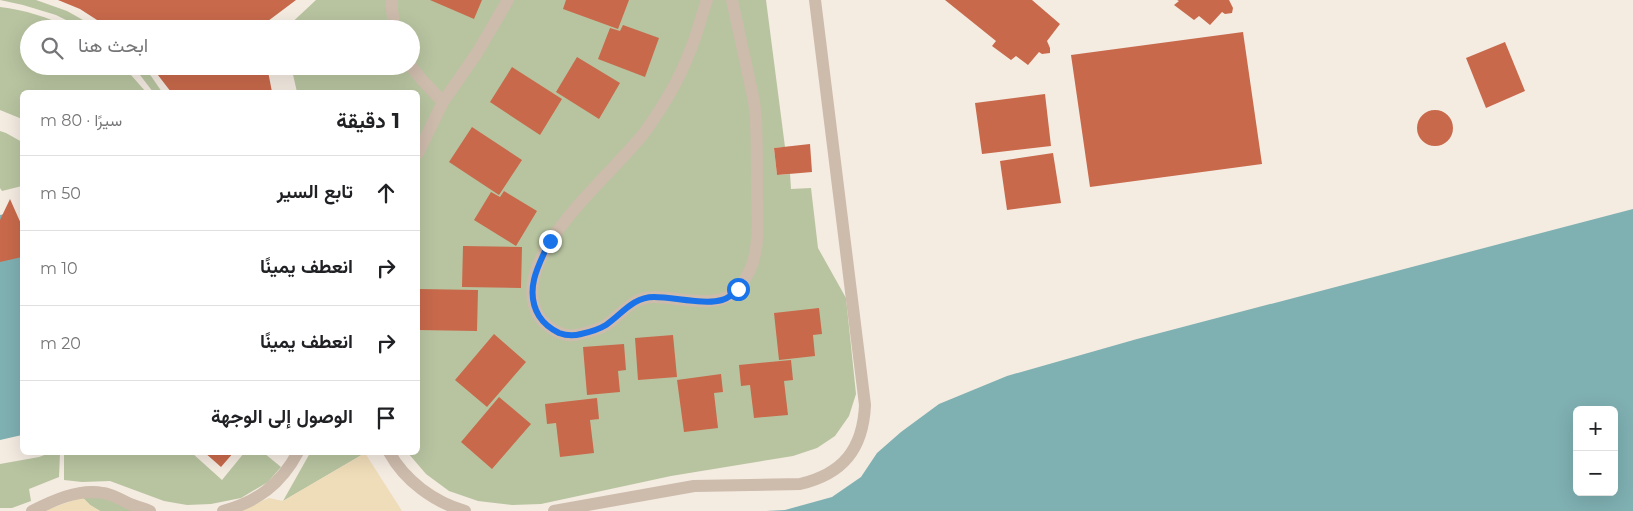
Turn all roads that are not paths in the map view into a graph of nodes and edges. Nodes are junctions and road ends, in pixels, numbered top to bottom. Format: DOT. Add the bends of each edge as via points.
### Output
graph roads {
  1 [pos="392,0"];
  2 [pos="508,0"];
  3 [pos="707,0"];
  4 [pos="732,0"];
  5 [pos="816,0"];
  6 [pos="394,20"];
  7 [pos="418,75"];
  8 [pos="443,102"];
  9 [pos="420,149"];
  10 [pos="296,455"];
  11 [pos="391,455"];
  12 [pos="32,511"];
  13 [pos="150,511"];
  14 [pos="223,511"];
  15 [pos="465,511"];
  16 [pos="554,511"];
  1 -- 6 [label="lane"];
  2 -- 8 [label="lane" via="478,53"];
  3 -- 4 [label="lane" via="690,52 662,106 630,151 560,226 541,259 534,279 533,300 542,320 561,334 573,336 592,332 642,298 723,300 738,289 752,266 757,241 756,119"];
  5 -- 16 [label="lane" via="865,405 865,421 853,452 830,474 800,484 694,486"];
  7 -- 8 [label="lane"];
  8 -- 9 [label="lane"];
  10 -- 14 [label="lane" via="266,492"];
  11 -- 15 [label="lane" via="406,476 422,490"];
  12 -- 13 [label="lane" via="69,496 91,492 102,492"];
}
